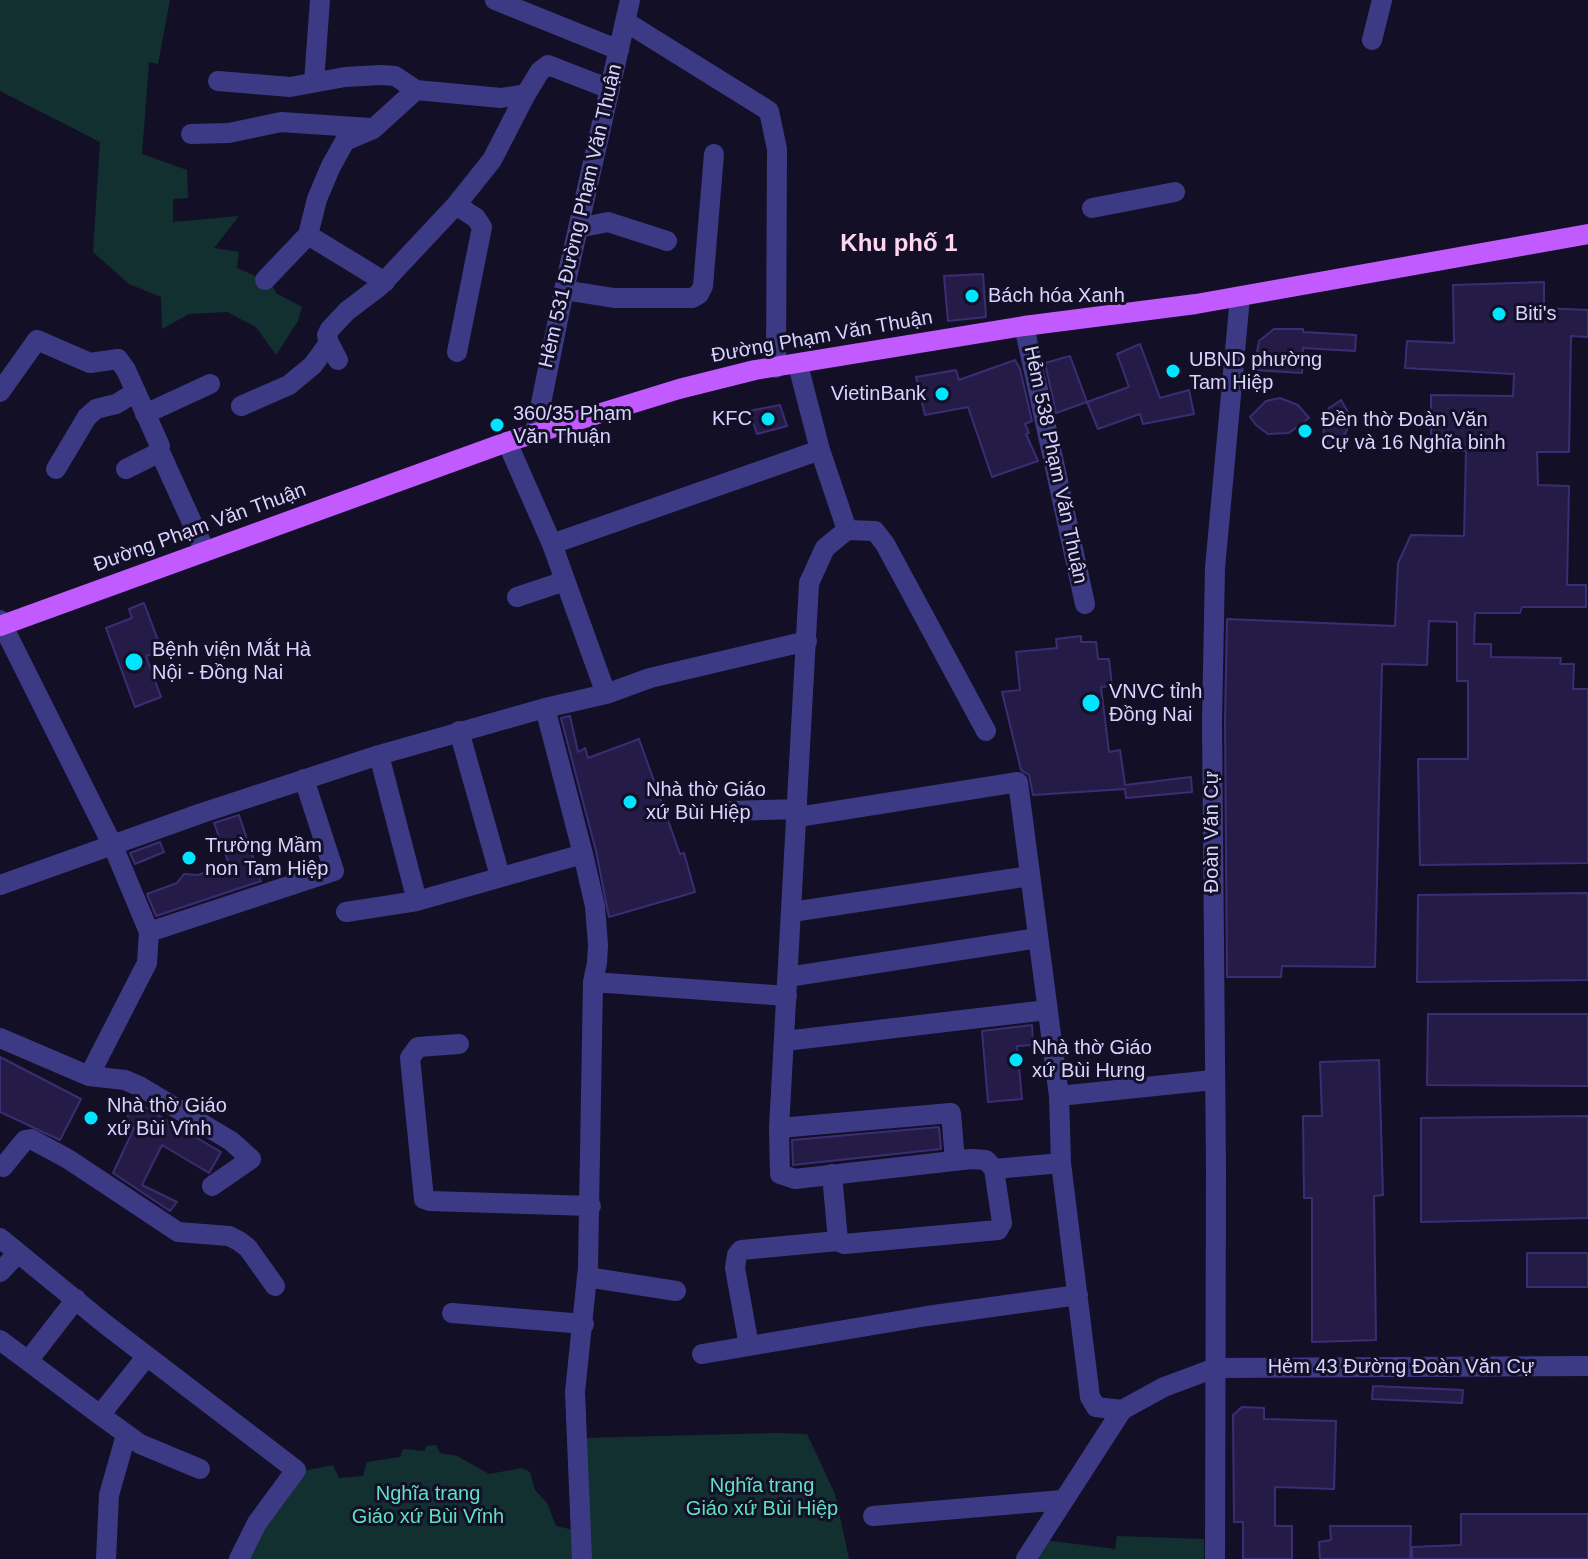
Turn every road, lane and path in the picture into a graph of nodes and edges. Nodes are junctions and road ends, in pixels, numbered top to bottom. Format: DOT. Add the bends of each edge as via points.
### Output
graph roads {
  1 [pos="320,0"];
  2 [pos="495,0"];
  3 [pos="630,0"];
  4 [pos="1382,0"];
  5 [pos="626,22"];
  6 [pos="1372,40"];
  7 [pos="619,50"];
  8 [pos="218,81"];
  9 [pos="314,82"];
  10 [pos="610,89"];
  11 [pos="416,90"];
  12 [pos="526,94"];
  13 [pos="373,129"];
  14 [pos="191,134"];
  15 [pos="714,154"];
  16 [pos="1175,192"];
  17 [pos="456,205"];
  18 [pos="1092,208"];
  19 [pos="578,228"];
  20 [pos="1588,234"];
  21 [pos="308,235"];
  22 [pos="667,241"];
  23 [pos="265,280"];
  24 [pos="385,282"];
  25 [pos="564,290"];
  26 [pos="1240,297"];
  27 [pos="1024,326"];
  28 [pos="457,352"];
  29 [pos="798,365"];
  30 [pos="776,368"];
  31 [pos="210,384"];
  32 [pos="0,392"];
  33 [pos="136,392"];
  34 [pos="241,406"];
  35 [pos="145,414"];
  36 [pos="535,433"];
  37 [pos="507,442"];
  38 [pos="159,450"];
  39 [pos="820,450"];
  40 [pos="56,469"];
  41 [pos="126,469"];
  42 [pos="847,530"];
  43 [pos="552,544"];
  44 [pos="205,551"];
  45 [pos="565,581"];
  46 [pos="517,597"];
  47 [pos="1085,604"];
  48 [pos="1,623"];
  49 [pos="807,641"];
  50 [pos="606,694"];
  51 [pos="545,708"];
  52 [pos="459,731"];
  53 [pos="986,731"];
  54 [pos="379,755"];
  55 [pos="304,779"];
  56 [pos="730,811"];
  57 [pos="798,813"];
  58 [pos="113,846"];
  59 [pos="583,854"];
  60 [pos="500,876"];
  61 [pos="1030,876"];
  62 [pos="0,885"];
  63 [pos="417,901"];
  64 [pos="346,912"];
  65 [pos="792,912"];
  66 [pos="149,932"];
  67 [pos="1038,938"];
  68 [pos="593,982"];
  69 [pos="787,986"];
  70 [pos="1047,1010"];
  71 [pos="0,1038"];
  72 [pos="785,1041"];
  73 [pos="459,1044"];
  74 [pos="89,1076"];
  75 [pos="1213,1080"];
  76 [pos="1059,1096"];
  77 [pos="779,1128"];
  78 [pos="955,1161"];
  79 [pos="1061,1163"];
  80 [pos="1,1168"];
  81 [pos="994,1169"];
  82 [pos="832,1174"];
  83 [pos="212,1186"];
  84 [pos="591,1206"];
  85 [pos="0,1238"];
  86 [pos="838,1241"];
  87 [pos="18,1253"];
  88 [pos="0,1272"];
  89 [pos="587,1277"];
  90 [pos="275,1286"];
  91 [pos="676,1291"];
  92 [pos="1078,1295"];
  93 [pos="76,1299"];
  94 [pos="452,1313"];
  95 [pos="584,1324"];
  96 [pos="0,1340"];
  97 [pos="749,1346"];
  98 [pos="702,1354"];
  99 [pos="147,1356"];
  100 [pos="28,1361"];
  101 [pos="1588,1366"];
  102 [pos="1215,1368"];
  103 [pos="1122,1410"];
  104 [pos="100,1415"];
  105 [pos="126,1435"];
  106 [pos="200,1469"];
  107 [pos="1063,1500"];
  108 [pos="873,1516"];
  109 [pos="106,1559"];
  110 [pos="239,1559"];
  111 [pos="582,1559"];
  112 [pos="1026,1559"];
  113 [pos="1215,1559"];
  1 -- 9 [label="street"];
  2 -- 7 [label="street"];
  3 -- 5 [label="street, Hẻm 531 Đường Phạm Văn Thuận"];
  4 -- 6 [label="street"];
  5 -- 7 [label="street, Hẻm 531 Đường Phạm Văn Thuận"];
  5 -- 30 [label="street" via="769,111 777,149"];
  7 -- 10 [label="street, Hẻm 531 Đường Phạm Văn Thuận"];
  8 -- 9 [label="street" via="290,87"];
  9 -- 11 [label="street" via="395,76"];
  10 -- 12 [label="street" via="548,65"];
  10 -- 19 [label="street, Hẻm 531 Đường Phạm Văn Thuận"];
  11 -- 12 [label="street" via="501,98"];
  11 -- 13 [label="street"];
  12 -- 17 [label="street" via="492,160"];
  13 -- 14 [label="street" via="281,122 229,133"];
  13 -- 21 [label="street" via="339,149"];
  15 -- 25 [label="street" via="699,294 614,298"];
  16 -- 18 [label="street"];
  17 -- 24 [label="street"];
  17 -- 28 [label="street" via="482,227"];
  19 -- 22 [label="street" via="608,222"];
  19 -- 25 [label="street, Hẻm 531 Đường Phạm Văn Thuận"];
  20 -- 26 [label="main road, Đường Phạm Văn Thuận"];
  21 -- 23 [label="street"];
  21 -- 24 [label="street"];
  24 -- 34 [label="street" via="330,329 333,351 289,385"];
  25 -- 36 [label="street, Hẻm 531 Đường Phạm Văn Thuận"];
  26 -- 27 [label="main road, Đường Phạm Văn Thuận"];
  26 -- 75 [label="street, Đoàn Văn Cự" via="1215,556"];
  27 -- 29 [label="main road, Đường Phạm Văn Thuận"];
  27 -- 47 [label="street, Hẻm 538 Phạm Văn Thuận"];
  29 -- 30 [label="main road, Đường Phạm Văn Thuận"];
  29 -- 39 [label="street"];
  30 -- 36 [label="main road, Đường Phạm Văn Thuận" via="679,389"];
  31 -- 35 [label="street"];
  32 -- 33 [label="street" via="37,340 90,363 118,359"];
  33 -- 35 [label="street"];
  33 -- 40 [label="street" via="87,417"];
  35 -- 38 [label="street"];
  36 -- 37 [label="main road, Đường Phạm Văn Thuận"];
  37 -- 43 [label="street"];
  37 -- 44 [label="main road, Đường Phạm Văn Thuận"];
  38 -- 41 [label="street"];
  38 -- 44 [label="street"];
  39 -- 42 [label="street"];
  39 -- 43 [label="street"];
  42 -- 49 [label="street" via="825,548 809,583"];
  42 -- 53 [label="street" via="875,531 885,544"];
  43 -- 45 [label="street"];
  44 -- 48 [label="main road, Đường Phạm Văn Thuận"];
  45 -- 46 [label="street"];
  45 -- 50 [label="street"];
  48 -- 58 [label="street"];
  49 -- 50 [label="street" via="650,678"];
  49 -- 57 [label="street"];
  50 -- 51 [label="street"];
  51 -- 52 [label="street"];
  51 -- 59 [label="street"];
  52 -- 54 [label="street"];
  52 -- 60 [label="street"];
  54 -- 55 [label="street"];
  54 -- 63 [label="street"];
  55 -- 58 [label="street"];
  55 -- 66 [label="street" via="334,871"];
  56 -- 57 [label="street"];
  57 -- 61 [label="street" via="1018,782"];
  57 -- 65 [label="street"];
  58 -- 62 [label="street"];
  58 -- 66 [label="street"];
  59 -- 60 [label="street"];
  59 -- 68 [label="street" via="595,906 598,945"];
  60 -- 63 [label="street"];
  61 -- 65 [label="street"];
  61 -- 67 [label="street"];
  63 -- 64 [label="street"];
  65 -- 69 [label="street"];
  66 -- 74 [label="street" via="147,963"];
  67 -- 69 [label="street"];
  67 -- 70 [label="street"];
  68 -- 69 [label="street"];
  68 -- 84 [label="street"];
  69 -- 72 [label="street"];
  70 -- 72 [label="street"];
  70 -- 76 [label="street"];
  71 -- 74 [label="street"];
  72 -- 77 [label="street"];
  73 -- 84 [label="street" via="418,1047 410,1058 424,1199"];
  74 -- 83 [label="street" via="141,1087 231,1141 251,1159"];
  75 -- 76 [label="street"];
  75 -- 102 [label="street, Đoàn Văn Cự"];
  76 -- 79 [label="street"];
  77 -- 78 [label="street" via="951,1113"];
  77 -- 82 [label="street" via="780,1174 795,1179"];
  78 -- 81 [label="street" via="986,1160"];
  78 -- 82 [label="street"];
  79 -- 81 [label="street"];
  79 -- 92 [label="street"];
  80 -- 90 [label="street" via="31,1139 178,1232 239,1241"];
  81 -- 86 [label="street" via="1002,1223 998,1230 855,1244"];
  82 -- 86 [label="street"];
  84 -- 89 [label="street"];
  85 -- 87 [label="street"];
  86 -- 97 [label="street" via="741,1250 735,1268"];
  87 -- 88 [label="street"];
  87 -- 93 [label="street"];
  89 -- 91 [label="street"];
  89 -- 95 [label="street"];
  92 -- 97 [label="street"];
  92 -- 103 [label="street" via="1092,1405"];
  93 -- 99 [label="street"];
  93 -- 100 [label="street"];
  94 -- 95 [label="street"];
  95 -- 111 [label="street" via="575,1392"];
  96 -- 100 [label="street"];
  97 -- 98 [label="street"];
  99 -- 104 [label="street"];
  99 -- 110 [label="street" via="296,1470 257,1523"];
  100 -- 104 [label="street"];
  101 -- 102 [label="street, Hẻm 43 Đường Đoàn Văn Cự"];
  102 -- 103 [label="street"];
  102 -- 113 [label="street, Đoàn Văn Cự"];
  103 -- 107 [label="street"];
  104 -- 105 [label="street"];
  105 -- 106 [label="street"];
  105 -- 109 [label="street" via="109,1495"];
  107 -- 108 [label="street"];
  107 -- 112 [label="street"];
}
